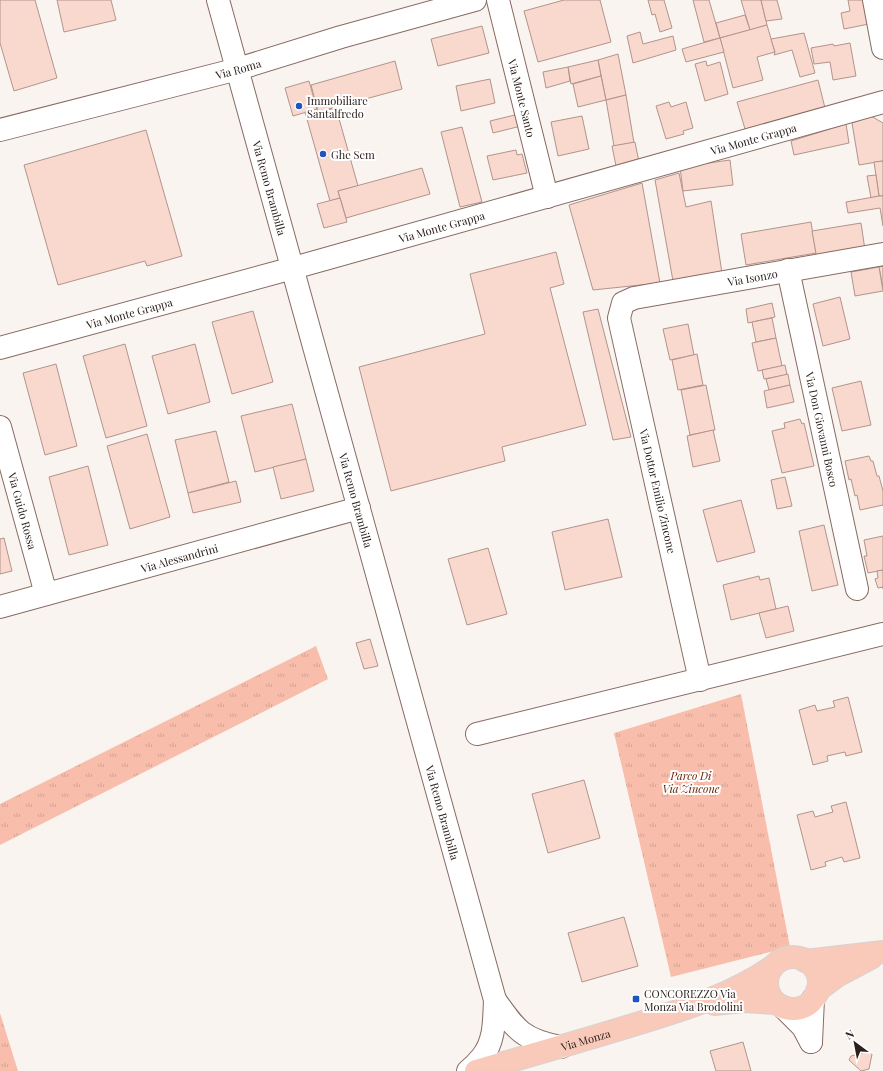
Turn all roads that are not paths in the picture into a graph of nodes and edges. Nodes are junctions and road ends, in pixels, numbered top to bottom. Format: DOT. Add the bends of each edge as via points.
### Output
graph roads {
  1 [pos="218,0"];
  2 [pos="475,0"];
  3 [pos="498,0"];
  4 [pos="874,0"];
  5 [pos="883,48"];
  6 [pos="238,69"];
  7 [pos="883,102"];
  8 [pos="0,130"];
  9 [pos="547,197"];
  10 [pos="883,254"];
  11 [pos="292,267"];
  12 [pos="788,270"];
  13 [pos="623,303"];
  14 [pos="0,348"];
  15 [pos="0,427"];
  16 [pos="359,508"];
  17 [pos="857,589"];
  18 [pos="46,594"];
  19 [pos="0,607"];
  20 [pos="883,634"];
  21 [pos="700,680"];
  22 [pos="477,734"];
  23 [pos="883,952"];
  24 [pos="806,961"];
  25 [pos="772,967"];
  26 [pos="815,995"];
  27 [pos="495,1000"];
  28 [pos="779,1005"];
  29 [pos="695,1006"];
  30 [pos="561,1047"];
  31 [pos="468,1071"];
  32 [pos="476,1071"];
  1 -- 6 [label="street, Via Remo Brambilla"];
  2 -- 6 [label="street, Via Roma"];
  3 -- 9 [label="street, Via Monte Santo"];
  4 -- 5 [label="street"];
  6 -- 8 [label="street, Via Roma"];
  6 -- 11 [label="street, Via Remo Brambilla"];
  7 -- 9 [label="street, Via Monte Grappa"];
  9 -- 11 [label="street, Via Monte Grappa"];
  10 -- 12 [label="street, Via Isonzo"];
  11 -- 14 [label="street, Via Monte Grappa"];
  11 -- 16 [label="street, Via Remo Brambilla"];
  12 -- 13 [label="street, Via Isonzo" via="634,298"];
  12 -- 17 [label="street, Via Don Giovanni Bosco"];
  13 -- 21 [label="street, Via Dottor Emilio Zincone" via="619,318"];
  15 -- 18 [label="street, Via Guido Rossa"];
  16 -- 18 [label="street, Via Alessandrini"];
  16 -- 27 [label="street, Via Remo Brambilla"];
  18 -- 19 [label="street, Via Alessandrini"];
  20 -- 21 [label="street"];
  21 -- 22 [label="street"];
  23 -- 24 [label="main road"];
  23 -- 26 [label="main road" via="837,976"];
  24 -- 25 [label="main road" via="788,958"];
  24 -- 26 [label="main road" via="817,975 819,983"];
  25 -- 28 [label="main road" via="767,976 767,985 770,996"];
  25 -- 29 [label="main road, Via Monza" via="754,979"];
  26 -- 28 [label="main road" via="807,1005 800,1008 791,1009"];
  26 -- 28 [label="street" via="811,1042 803,1027"];
  27 -- 30 [label="street, Via Remo Brambilla" via="510,1022 526,1037"];
  27 -- 31 [label="street, Via Remo Brambilla" via="491,1041 482,1057"];
  28 -- 29 [label="main road, Via Monza" via="744,1001"];
  29 -- 30 [label="main road, Via Monza"];
  30 -- 32 [label="main road, Via Monza"];
}
